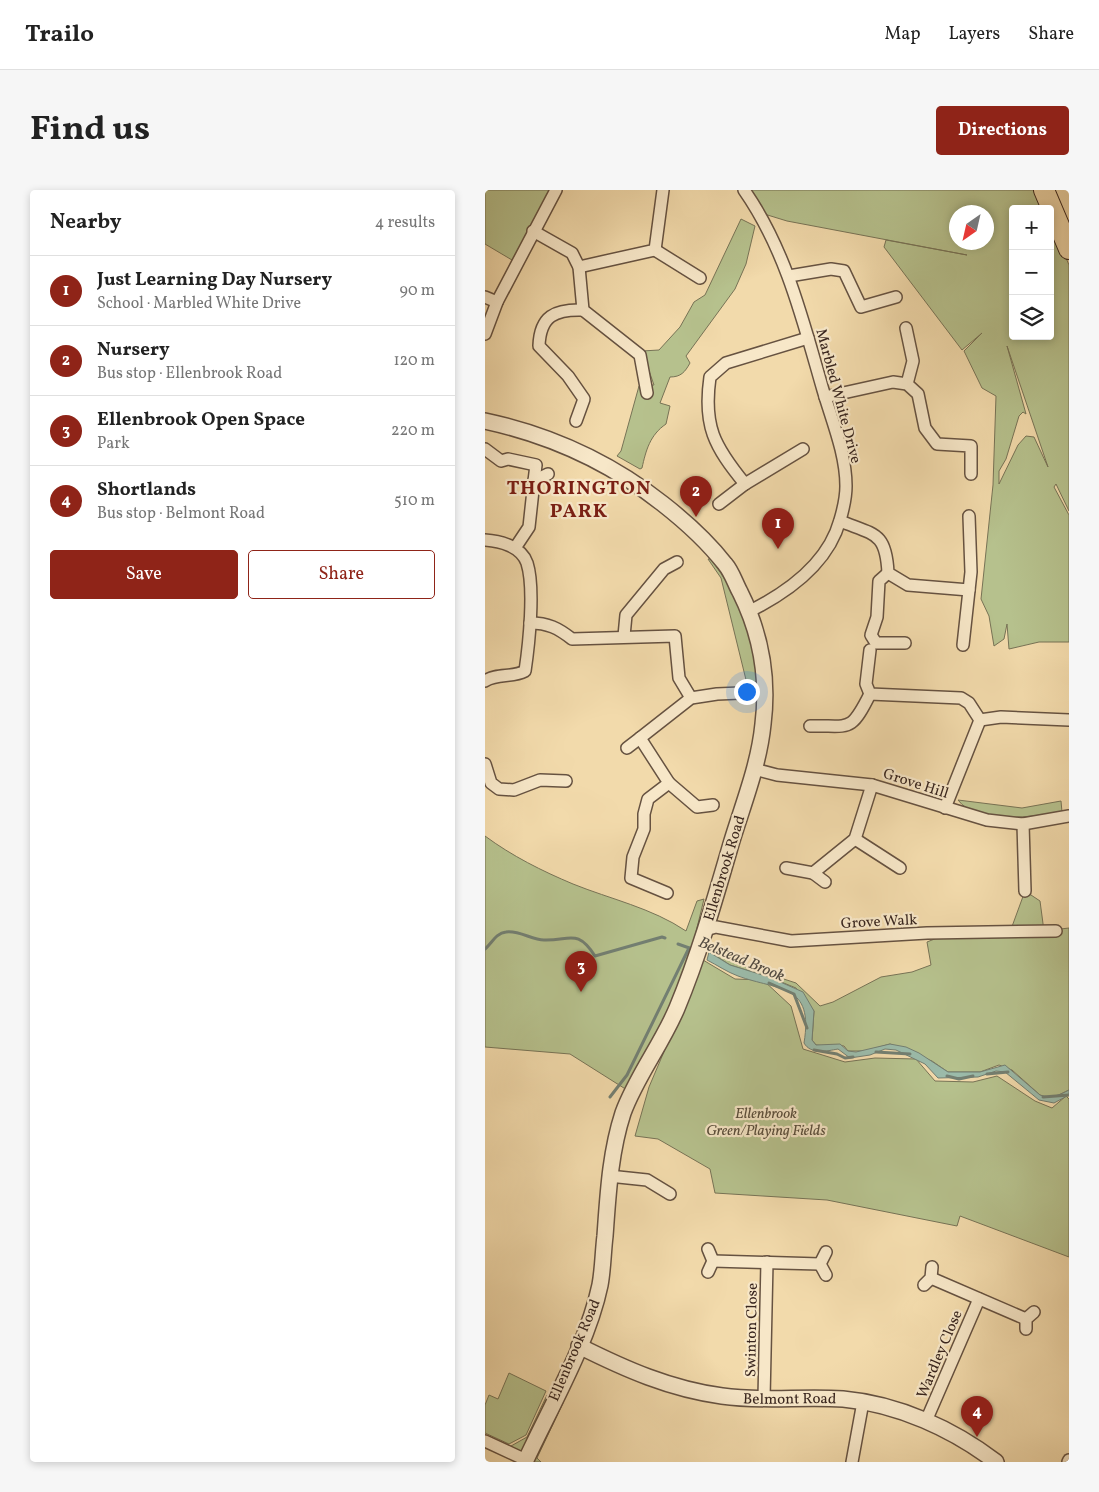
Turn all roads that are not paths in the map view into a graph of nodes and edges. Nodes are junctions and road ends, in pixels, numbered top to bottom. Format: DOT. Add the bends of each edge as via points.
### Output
graph roads {
  1 [pos="556,190"];
  2 [pos="663,190"];
  3 [pos="745,190"];
  4 [pos="1044,190"];
  5 [pos="533,231"];
  6 [pos="1069,249"];
  7 [pos="655,250"];
  8 [pos="579,267"];
  9 [pos="789,276"];
  10 [pos="699,278"];
  11 [pos="485,297"];
  12 [pos="896,297"];
  13 [pos="497,302"];
  14 [pos="583,310"];
  15 [pos="906,328"];
  16 [pos="485,334"];
  17 [pos="807,338"];
  18 [pos="907,384"];
  19 [pos="647,392"];
  20 [pos="825,397"];
  21 [pos="485,421"];
  22 [pos="577,421"];
  23 [pos="485,449"];
  24 [pos="803,449"];
  25 [pos="548,474"];
  26 [pos="971,474"];
  27 [pos="534,481"];
  28 [pos="745,484"];
  29 [pos="719,504"];
  30 [pos="969,516"];
  31 [pos="840,521"];
  32 [pos="485,540"];
  33 [pos="515,548"];
  34 [pos="677,562"];
  35 [pos="888,573"];
  36 [pos="969,590"];
  37 [pos="750,611"];
  38 [pos="530,623"];
  39 [pos="624,636"];
  40 [pos="905,643"];
  41 [pos="963,645"];
  42 [pos="870,650"];
  43 [pos="485,681"];
  44 [pos="765,692"];
  45 [pos="870,694"];
  46 [pos="691,698"];
  47 [pos="980,720"];
  48 [pos="1069,720"];
  49 [pos="810,726"];
  50 [pos="639,738"];
  51 [pos="627,748"];
  52 [pos="485,764"];
  53 [pos="754,769"];
  54 [pos="566,781"];
  55 [pos="669,783"];
  56 [pos="872,785"];
  57 [pos="713,805"];
  58 [pos="945,808"];
  59 [pos="1069,816"];
  60 [pos="1023,824"];
  61 [pos="855,839"];
  62 [pos="786,868"];
  63 [pos="900,868"];
  64 [pos="813,874"];
  65 [pos="825,882"];
  66 [pos="1025,891"];
  67 [pos="667,893"];
  68 [pos="705,930"];
  69 [pos="1056,931"];
  70 [pos="609,1176"];
  71 [pos="670,1194"];
  72 [pos="708,1249"];
  73 [pos="827,1252"];
  74 [pos="713,1261"];
  75 [pos="767,1262"];
  76 [pos="820,1264"];
  77 [pos="707,1272"];
  78 [pos="826,1275"];
  79 [pos="929,1277"];
  80 [pos="979,1299"];
  81 [pos="1029,1320"];
  82 [pos="579,1346"];
  83 [pos="764,1398"];
  84 [pos="863,1402"];
  85 [pos="926,1422"];
  86 [pos="485,1441"];
  87 [pos="526,1461"];
  88 [pos="852,1462"];
  89 [pos="996,1462"];
  1 -- 5 [label="street"];
  2 -- 7 [label="street"];
  3 -- 9 [label="street, Marbled White Drive" via="761,213"];
  4 -- 6 [label="highway"];
  5 -- 8 [label="street" via="572,253"];
  5 -- 13 [label="street"];
  7 -- 8 [label="street"];
  7 -- 10 [label="street"];
  8 -- 14 [label="street"];
  9 -- 12 [label="street" via="831,269 844,271 861,307"];
  9 -- 17 [label="street, Marbled White Drive"];
  11 -- 13 [label="street"];
  13 -- 16 [label="street"];
  14 -- 19 [label="street" via="639,355"];
  14 -- 22 [label="street" via="565,309 551,314 540,334 539,346 568,376 584,399"];
  15 -- 18 [label="street" via="913,361"];
  17 -- 20 [label="street, Marbled White Drive"];
  17 -- 28 [label="street" via="726,363 710,377 706,404 712,430 721,455"];
  18 -- 20 [label="street" via="893,382"];
  18 -- 26 [label="street" via="918,394 925,428 937,444 971,446"];
  20 -- 31 [label="street, Marbled White Drive" via="840,447 846,486"];
  21 -- 37 [label="street, Ellenbrook Road" via="557,443 634,481 691,526 710,546 728,568"];
  23 -- 27 [label="street" via="501,461 508,459 536,465"];
  24 -- 28 [label="street"];
  25 -- 27 [label="street"];
  27 -- 33 [label="street" via="529,527"];
  28 -- 29 [label="street"];
  30 -- 36 [label="street"];
  31 -- 35 [label="street" via="878,536 887,551"];
  31 -- 37 [label="street, Marbled White Drive" via="822,556 798,582"];
  32 -- 33 [label="street"];
  33 -- 38 [label="street" via="527,561"];
  34 -- 39 [label="street" via="664,569 625,615"];
  35 -- 36 [label="street" via="908,585"];
  35 -- 40 [label="street" via="879,581 877,617 871,635 876,642"];
  36 -- 41 [label="street"];
  37 -- 44 [label="street, Ellenbrook Road" via="761,642"];
  38 -- 39 [label="street" via="545,623 572,638"];
  38 -- 43 [label="street" via="525,671"];
  39 -- 46 [label="street" via="675,636 679,678"];
  42 -- 45 [label="street" via="867,684"];
  44 -- 46 [label="street"];
  44 -- 53 [label="street, Ellenbrook Road" via="763,724"];
  45 -- 47 [label="street" via="961,698 969,703"];
  45 -- 49 [label="street" via="861,712 849,725 839,728"];
  46 -- 50 [label="street"];
  47 -- 48 [label="street" via="1001,717"];
  47 -- 58 [label="street"];
  50 -- 51 [label="street"];
  50 -- 55 [label="street"];
  52 -- 54 [label="street" via="491,783 499,789 514,790 540,780"];
  53 -- 56 [label="street, Grove Hill" via="777,775"];
  53 -- 68 [label="street, Ellenbrook Road"];
  55 -- 57 [label="street" via="697,807"];
  55 -- 67 [label="street" via="648,799 644,830 633,857 631,878"];
  56 -- 58 [label="street, Grove Hill"];
  56 -- 61 [label="street"];
  58 -- 60 [label="street, Grove Hill" via="987,820"];
  59 -- 60 [label="street, Grove Hill"];
  60 -- 66 [label="street"];
  61 -- 63 [label="street"];
  61 -- 64 [label="street"];
  62 -- 64 [label="street"];
  64 -- 65 [label="street"];
  68 -- 69 [label="street, Grove Walk" via="716,927 791,941 927,933"];
  68 -- 70 [label="street, Ellenbrook Road" via="676,1011 624,1111"];
  70 -- 71 [label="street" via="647,1180"];
  70 -- 82 [label="street, Ellenbrook Road" via="601,1280"];
  72 -- 74 [label="street"];
  73 -- 76 [label="street"];
  74 -- 75 [label="street, Swinton Close"];
  74 -- 77 [label="street"];
  75 -- 76 [label="street, Swinton Close"];
  75 -- 83 [label="street, Swinton Close"];
  76 -- 78 [label="street"];
  79 -- 80 [label="street, Wardley Close"];
  80 -- 81 [label="street, Wardley Close"];
  80 -- 85 [label="street, Wardley Close"];
  82 -- 83 [label="street, Belmont Road" via="633,1372 680,1388 723,1396"];
  82 -- 87 [label="street, Ellenbrook Road"];
  83 -- 84 [label="street, Belmont Road"];
  84 -- 85 [label="street, Belmont Road"];
  84 -- 88 [label="street"];
  85 -- 89 [label="street, Belmont Road" via="961,1439"];
  86 -- 87 [label="street"];
}
